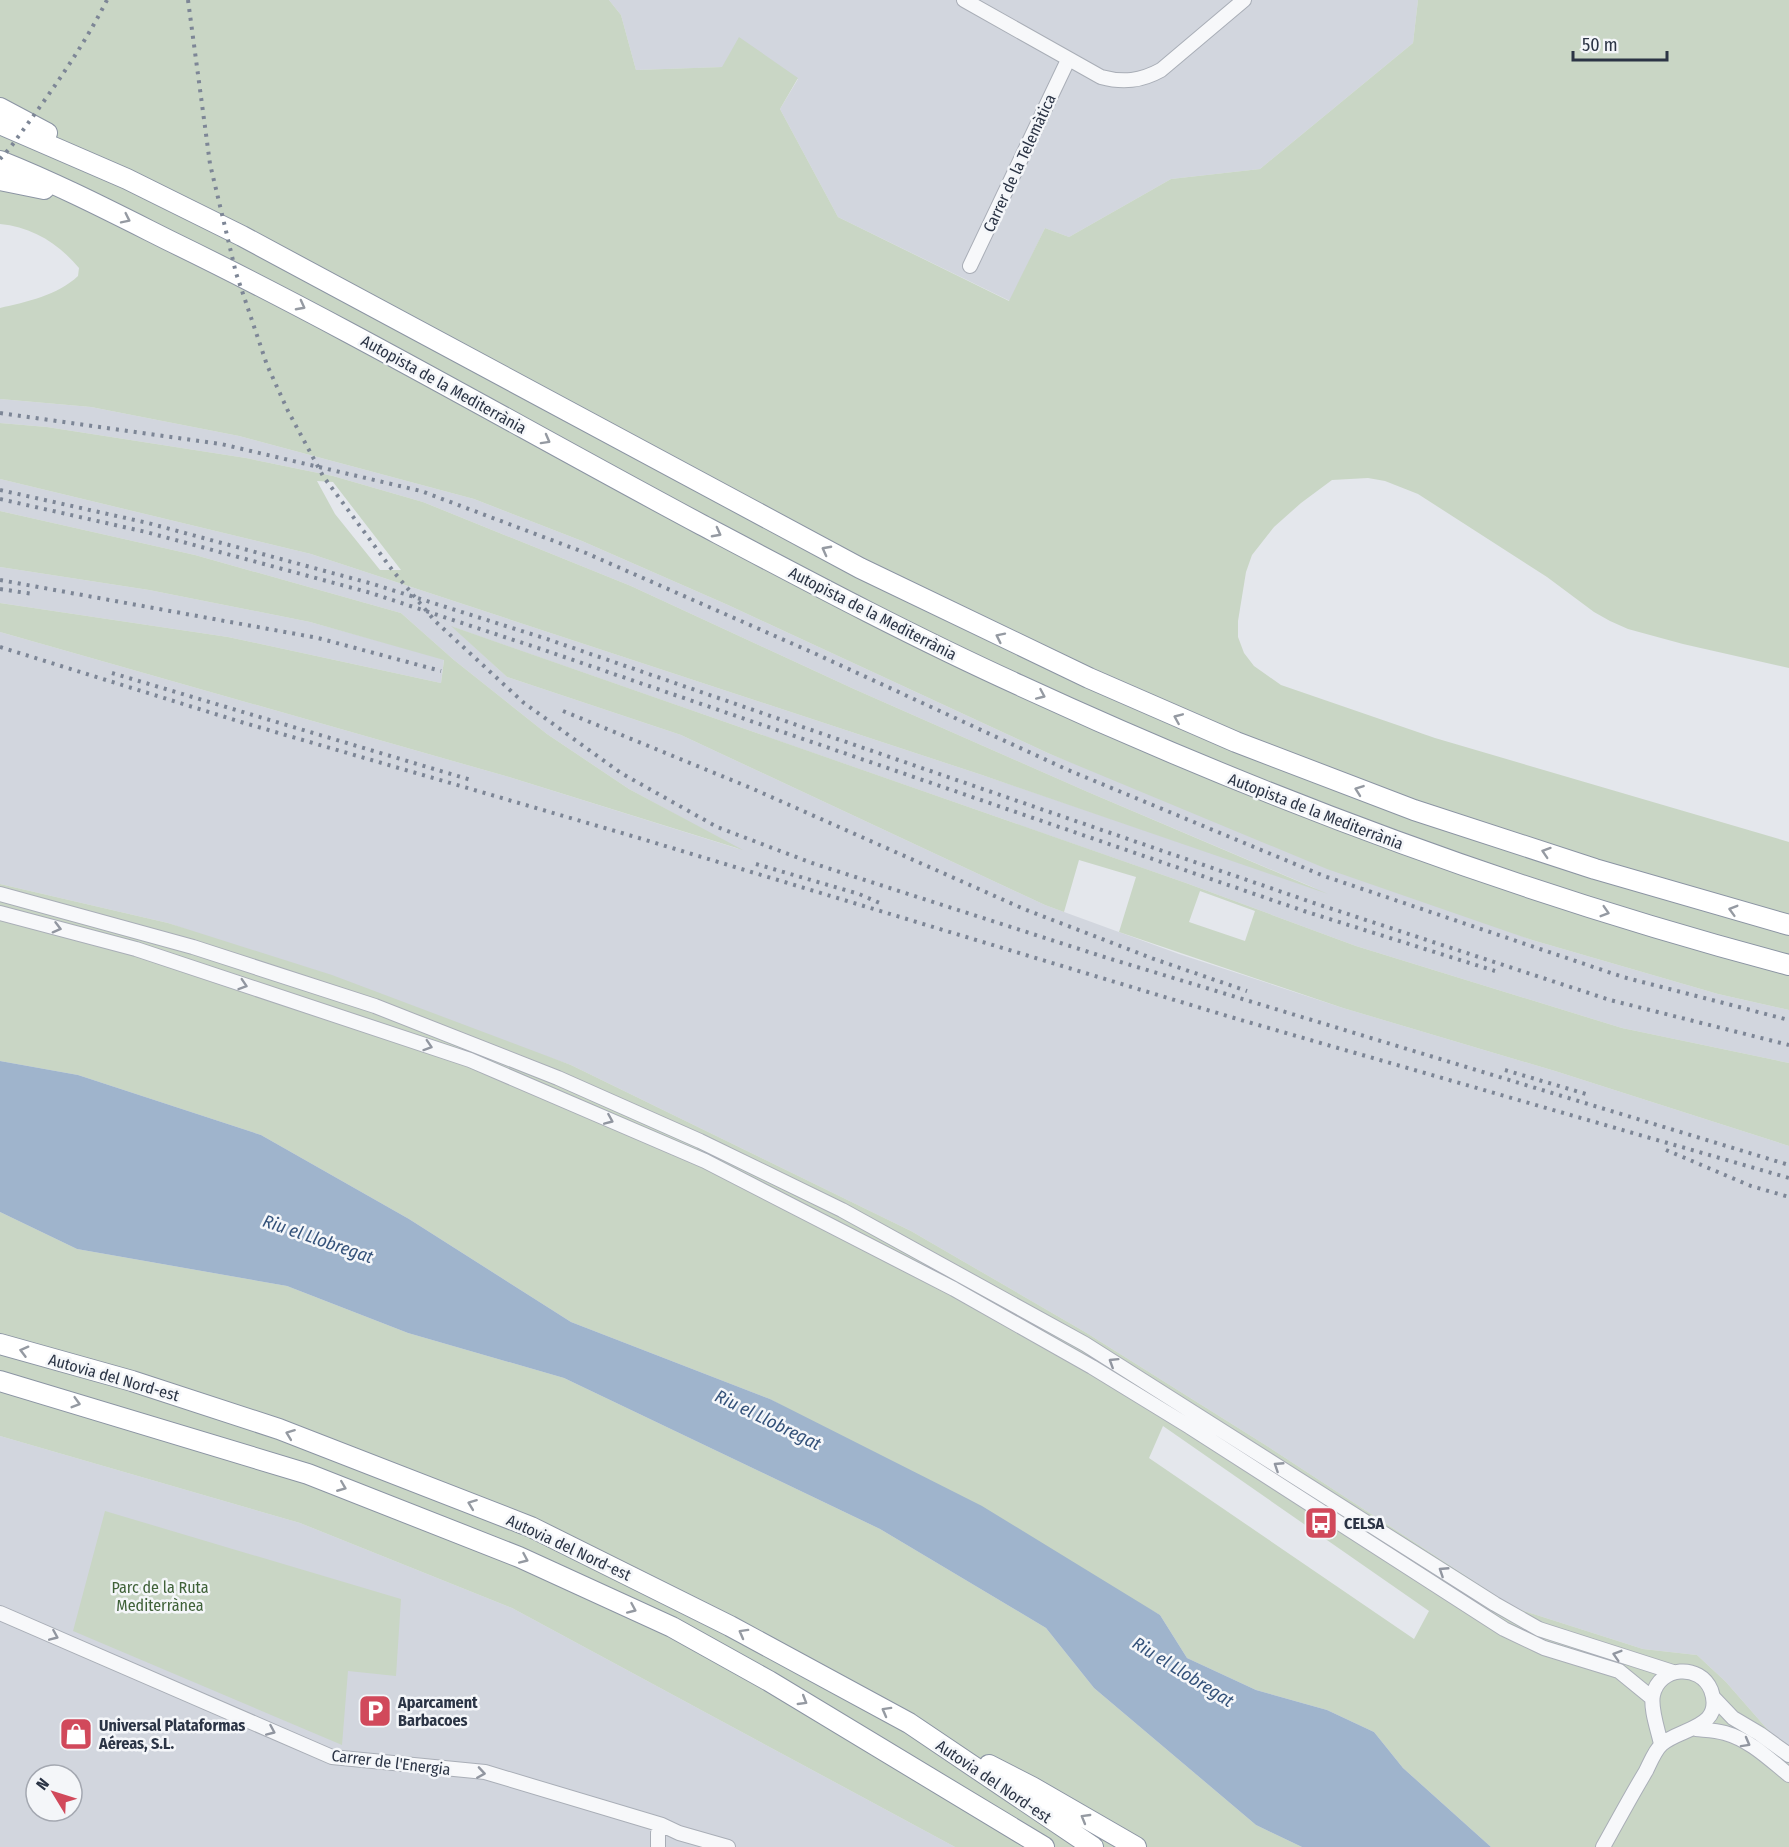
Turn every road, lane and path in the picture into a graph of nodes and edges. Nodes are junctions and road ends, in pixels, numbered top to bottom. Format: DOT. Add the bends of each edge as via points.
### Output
graph roads {
  1 [pos="964,0"];
  2 [pos="1244,0"];
  3 [pos="1068,60"];
  4 [pos="0,108"];
  5 [pos="0,124"];
  6 [pos="0,161"];
  7 [pos="127,179"];
  8 [pos="0,180"];
  9 [pos="73,194"];
  10 [pos="970,266"];
  11 [pos="0,894"];
  12 [pos="0,913"];
  13 [pos="1789,925"];
  14 [pos="1789,965"];
  15 [pos="0,1344"];
  16 [pos="0,1381"];
  17 [pos="0,1613"];
  18 [pos="1673,1672"];
  19 [pos="1713,1697"];
  20 [pos="1652,1698"];
  21 [pos="1655,1715"];
  22 [pos="909,1723"];
  23 [pos="1690,1730"];
  24 [pos="1661,1744"];
  25 [pos="1789,1755"];
  26 [pos="1789,1775"];
  27 [pos="957,1793"];
  28 [pos="662,1825"];
  29 [pos="658,1847"];
  30 [pos="728,1847"];
  31 [pos="1020,1847"];
  32 [pos="1044,1847"];
  33 [pos="1093,1847"];
  34 [pos="1136,1847"];
  35 [pos="1603,1847"];
  1 -- 3 [label="street"];
  2 -- 3 [label="street" via="1150,76 1114,81"];
  3 -- 10 [label="street, Carrer de la Telemàtica"];
  4 -- 7 [label="highway"];
  5 -- 7 [label="highway, Autopista de la Mediterrània"];
  6 -- 9 [label="highway, Autopista de la Mediterrània"];
  13 -- 7 [label="highway, Autopista de la Mediterrània, one-way" via="1414,810 1236,742 1079,674 860,568 414,327"];
  8 -- 9 [label="highway"];
  9 -- 14 [label="highway, Autopista de la Mediterrània, one-way" via="303,307 854,605 1096,720 1261,790 1430,854 1598,910"];
  18 -- 11 [label="street, one-way" via="1539,1629 1085,1344 842,1210 700,1141 558,1078 375,1006 193,947"];
  12 -- 20 [label="street, one-way" via="136,949 470,1060 705,1161 954,1289 1092,1367 1504,1629 1544,1648 1619,1671"];
  22 -- 15 [label="highway, Autovia del Nord-est, one-way" via="730,1626 531,1527 279,1429 132,1381"];
  16 -- 27 [label="highway, Autovia del Nord-est, one-way" via="308,1474 519,1557 672,1627"];
  17 -- 28 [label="street, Carrer de l'Energia, one-way" via="332,1757 485,1773"];
  18 -- 19 [label="street" via="1699,1675"];
  18 -- 20 [label="street" via="1657,1685"];
  19 -- 23 [label="street" via="1709,1716"];
  19 -- 25 [label="street" via="1733,1718"];
  20 -- 21 [label="street"];
  21 -- 23 [label="street" via="1667,1728"];
  21 -- 24 [label="street"];
  22 -- 33 [label="highway, Autovia del Nord-est"];
  34 -- 22 [label="highway, one-way"];
  23 -- 24 [label="street"];
  23 -- 26 [label="street, one-way" via="1725,1733 1746,1742"];
  24 -- 35 [label="street"];
  27 -- 31 [label="highway"];
  27 -- 32 [label="highway, Autovia del Nord-est"];
  28 -- 29 [label="street"];
  28 -- 30 [label="street, Carrer de l'Energia"];
}
